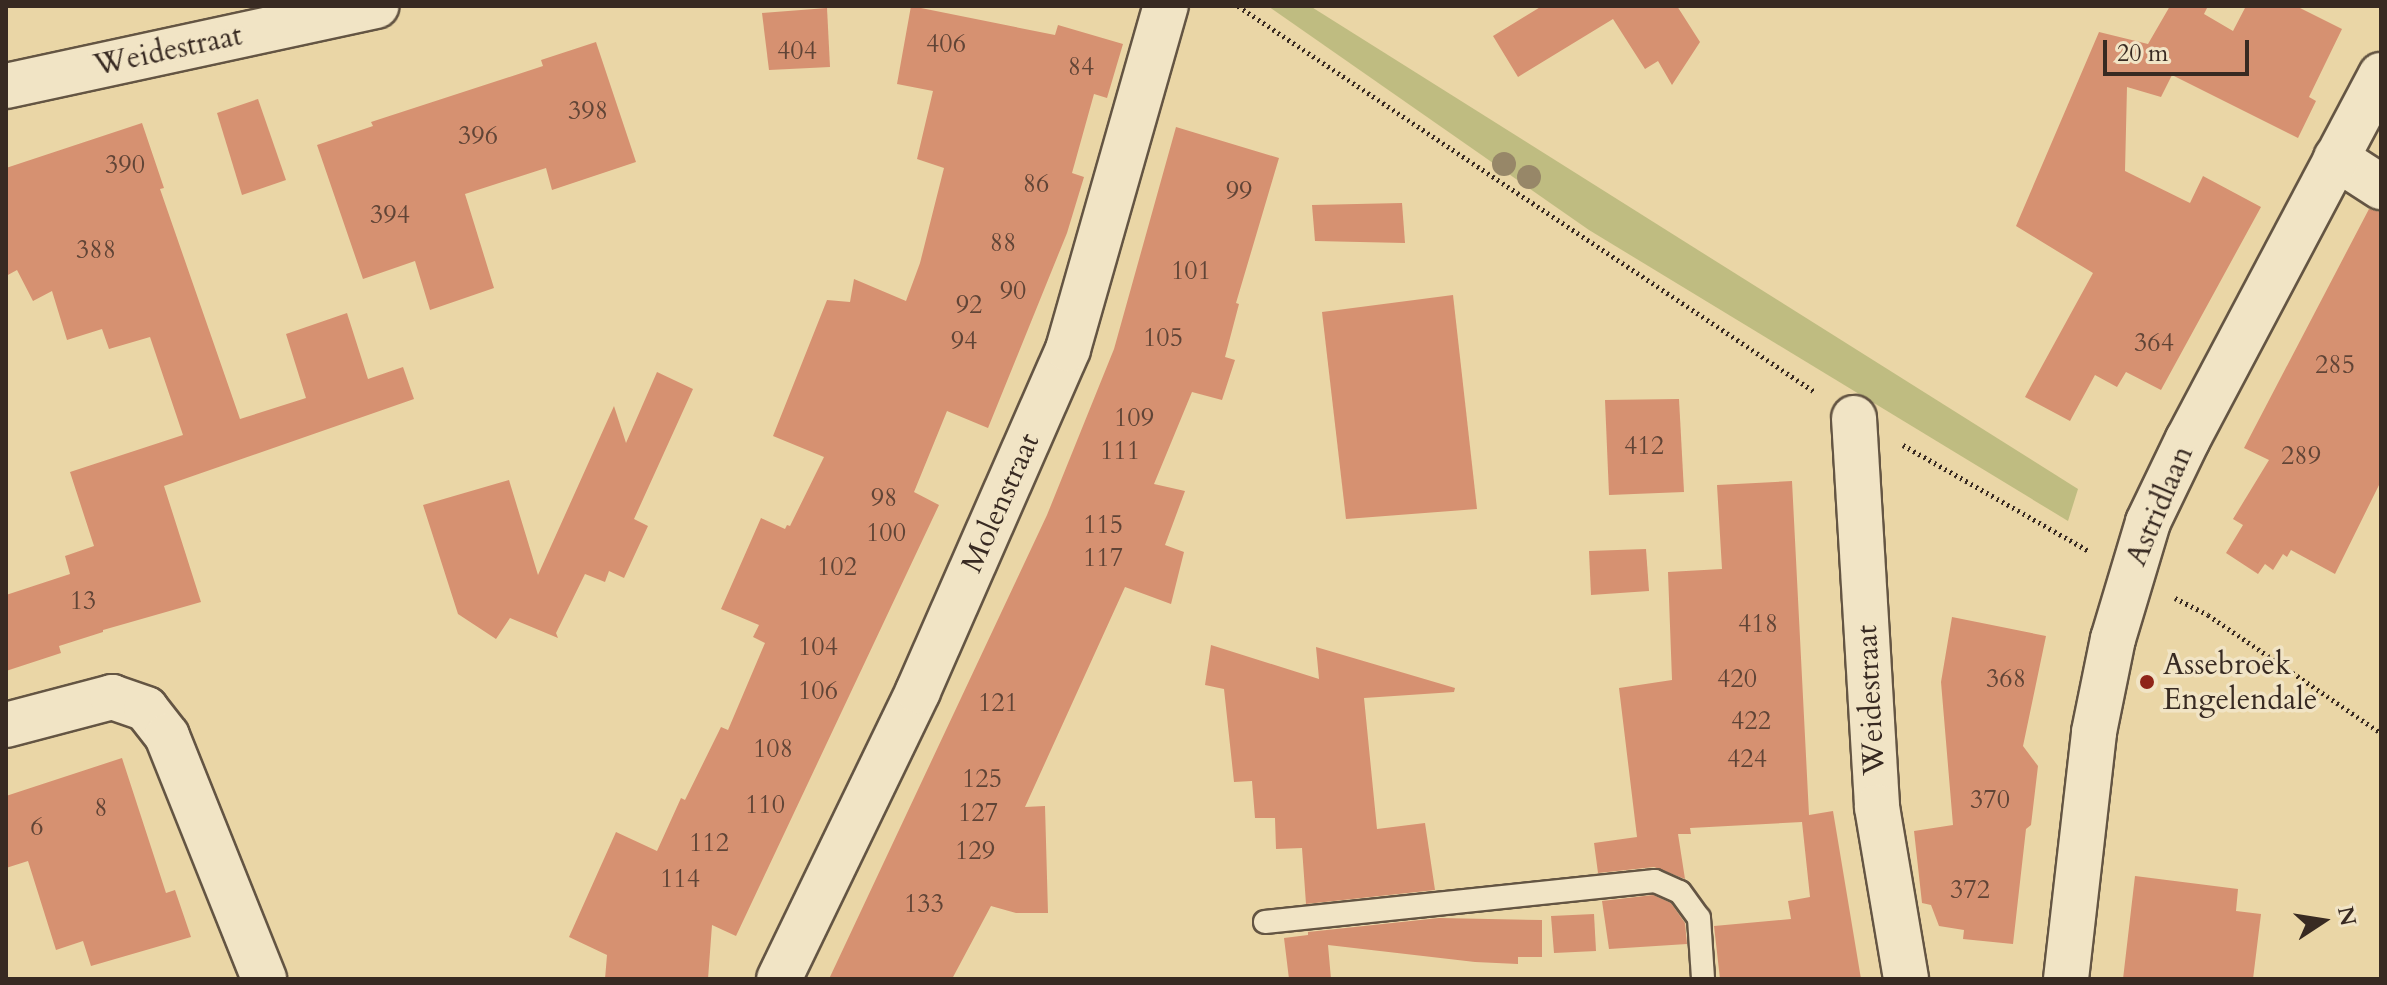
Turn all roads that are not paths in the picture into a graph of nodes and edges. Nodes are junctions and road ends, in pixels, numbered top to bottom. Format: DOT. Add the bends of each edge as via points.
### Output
graph roads {
  1 [pos="376,6"];
  2 [pos="1166,6"];
  3 [pos="2381,75"];
  4 [pos="6,86"];
  5 [pos="2336,158"];
  6 [pos="2381,187"];
  7 [pos="1854,418"];
  8 [pos="6,725"];
  9 [pos="1265,922"];
  10 [pos="264,979"];
  11 [pos="779,979"];
  12 [pos="1703,979"];
  13 [pos="1906,979"];
  14 [pos="2066,979"];
  1 -- 4 [label="street, Weidestraat"];
  2 -- 11 [label="street, Molenstraat" via="1068,349 918,691"];
  3 -- 5 [label="street, Astridlaan"];
  5 -- 6 [label="street"];
  5 -- 14 [label="street, Astridlaan" via="2148,522 2094,732"];
  7 -- 13 [label="street, Weidestraat" via="1877,807"];
  8 -- 10 [label="street" via="112,697 146,709 167,736"];
  9 -- 12 [label="lane" via="1655,881 1680,892 1699,918"];
}
